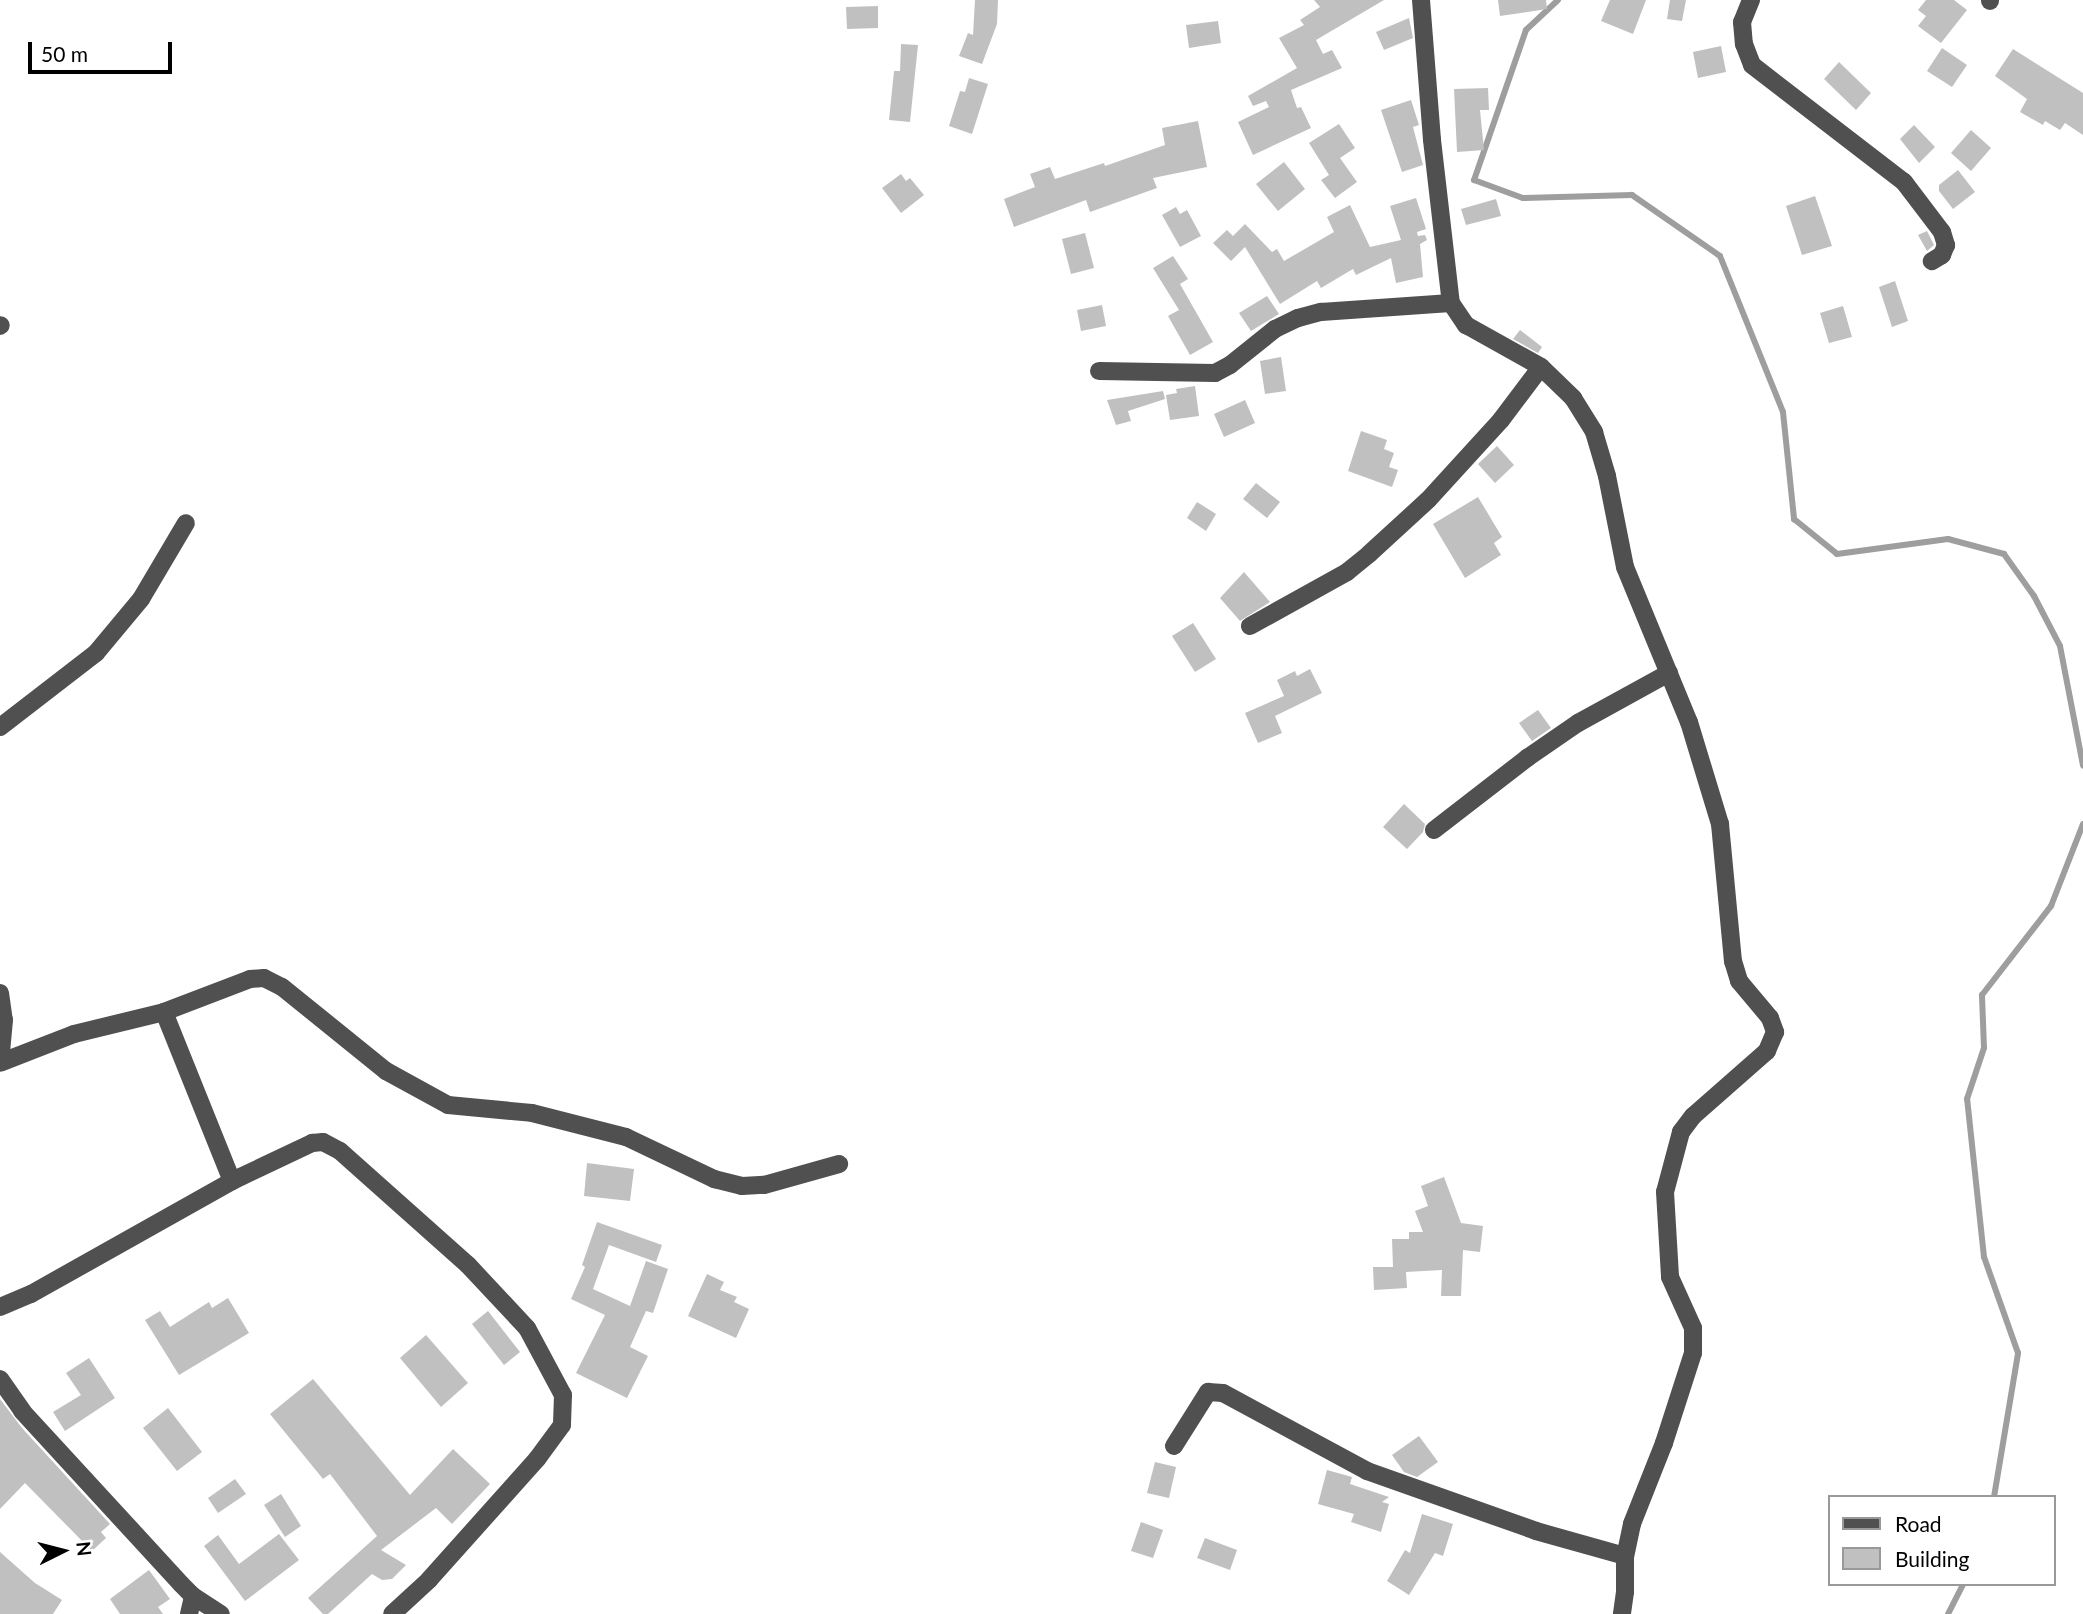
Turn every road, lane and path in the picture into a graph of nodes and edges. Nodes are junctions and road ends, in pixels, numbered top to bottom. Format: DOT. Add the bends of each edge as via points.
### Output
graph roads {
  1 [pos="1421,0"];
  2 [pos="1751,0"];
  3 [pos="1932,261"];
  4 [pos="1451,303"];
  5 [pos="1541,367"];
  6 [pos="1099,372"];
  7 [pos="186,523"];
  8 [pos="1250,626"];
  9 [pos="1669,673"];
  10 [pos="0,727"];
  11 [pos="1434,830"];
  12 [pos="0,993"];
  13 [pos="164,1012"];
  14 [pos="1,1063"];
  15 [pos="839,1164"];
  16 [pos="232,1181"];
  17 [pos="0,1307"];
  18 [pos="0,1379"];
  19 [pos="1174,1446"];
  20 [pos="1625,1556"];
  21 [pos="191,1605"];
  22 [pos="221,1614"];
  23 [pos="392,1614"];
  24 [pos="1622,1614"];
  1 -- 4 [label="street"];
  2 -- 3 [label="street" via="1742,22 1752,65 1904,182 1922,202 1946,245"];
  4 -- 5 [label="street" via="1466,325"];
  4 -- 6 [label="street" via="1321,312 1298,318 1214,373"];
  5 -- 8 [label="street" via="1501,420 1428,500 1369,554 1347,572"];
  5 -- 9 [label="street" via="1573,398 1594,432 1625,567"];
  7 -- 10 [label="street" via="141,599 96,653"];
  9 -- 11 [label="street" via="1578,723"];
  9 -- 20 [label="street" via="1720,824 1733,961 1740,981 1770,1018 1775,1032 1767,1051 1681,1132 1665,1192 1666,1255 1670,1277 1693,1328 1693,1353 1632,1524"];
  12 -- 14 [label="street" via="4,1020"];
  13 -- 14 [label="street" via="74,1034"];
  13 -- 15 [label="street" via="250,979 264,978 282,987 386,1071 447,1105 532,1113 626,1137 714,1179 742,1186 764,1185"];
  13 -- 16 [label="street"];
  16 -- 17 [label="street"];
  16 -- 23 [label="street" via="312,1143 323,1142 340,1151 468,1265 527,1328 563,1395 562,1425 537,1459 429,1580"];
  18 -- 21 [label="street" via="22,1411"];
  19 -- 20 [label="street" via="1208,1392 1223,1393 1367,1471 1536,1531"];
  20 -- 24 [label="street"];
  21 -- 22 [label="street"];
}
